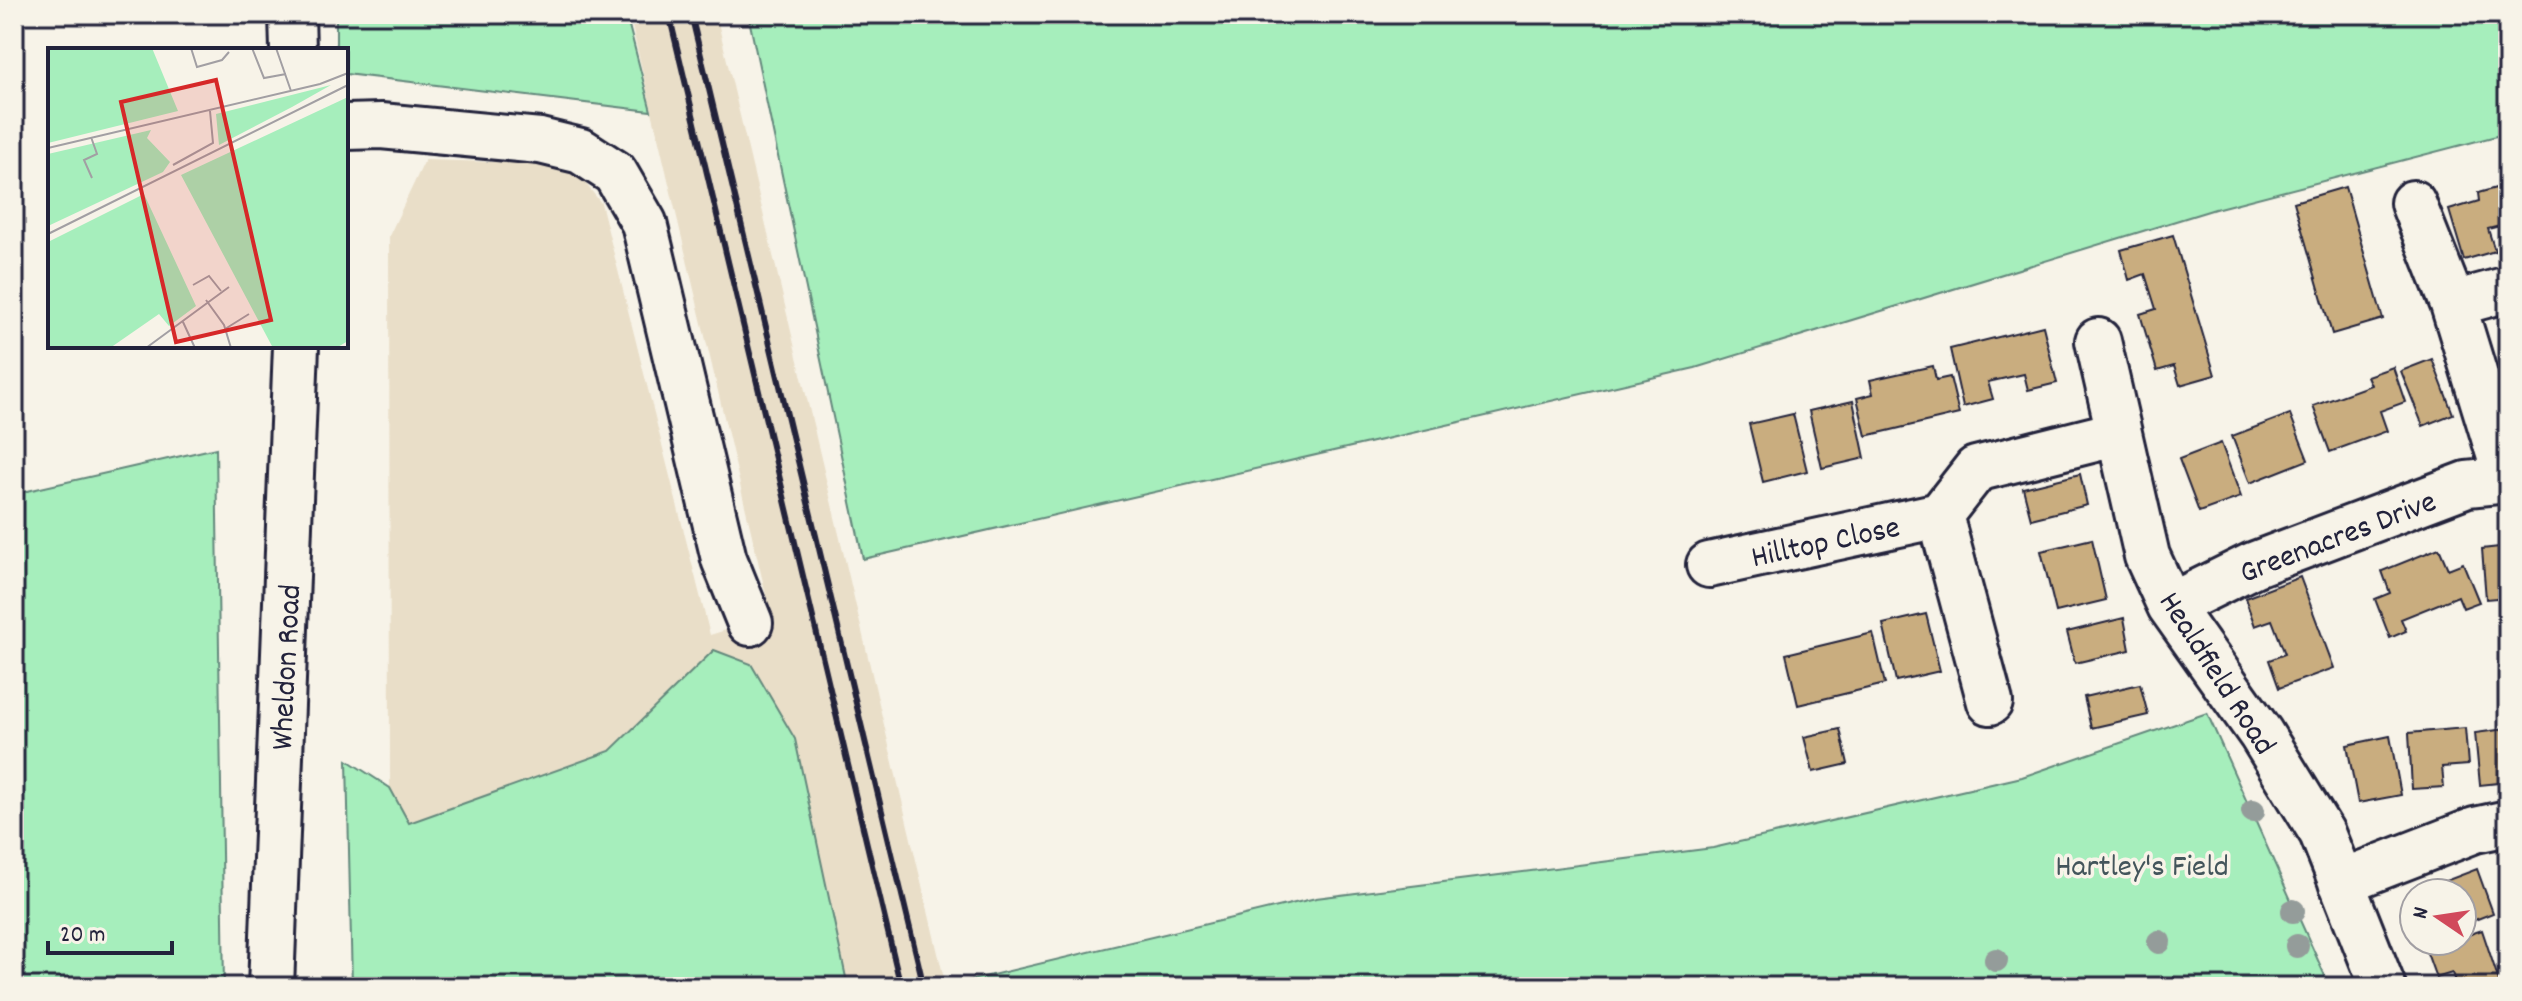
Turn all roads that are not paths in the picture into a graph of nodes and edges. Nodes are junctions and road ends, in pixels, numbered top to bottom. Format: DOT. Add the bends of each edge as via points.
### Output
graph roads {
  1 [pos="292,14"];
  2 [pos="293,48"];
  3 [pos="348,127"];
  4 [pos="2413,203"];
  5 [pos="2508,289"];
  6 [pos="2453,304"];
  7 [pos="2098,341"];
  8 [pos="296,348"];
  9 [pos="2119,433"];
  10 [pos="2508,480"];
  11 [pos="1940,515"];
  12 [pos="1709,565"];
  13 [pos="2170,606"];
  14 [pos="750,623"];
  15 [pos="1990,702"];
  16 [pos="2508,823"];
  17 [pos="2341,882"];
  18 [pos="271,987"];
  19 [pos="2383,987"];
  1 -- 2 [label="street"];
  3 -- 14 [label="street" via="540,141 581,151 615,173 644,223 660,366"];
  4 -- 6 [label="street"];
  5 -- 6 [label="street"];
  6 -- 10 [label="street"];
  7 -- 9 [label="street, Healdfield Road"];
  8 -- 18 [label="street, Wheldon Road"];
  9 -- 11 [label="street, Hilltop Close" via="1976,469"];
  9 -- 13 [label="street, Healdfield Road" via="2147,556"];
  10 -- 13 [label="street, Greenacres Drive" via="2467,484 2253,565"];
  11 -- 12 [label="street, Hilltop Close"];
  11 -- 15 [label="street, Hilltop Close"];
  13 -- 17 [label="street, Healdfield Road" via="2322,833"];
  16 -- 17 [label="street" via="2475,830"];
  17 -- 19 [label="street, Healdfield Road"];
}
